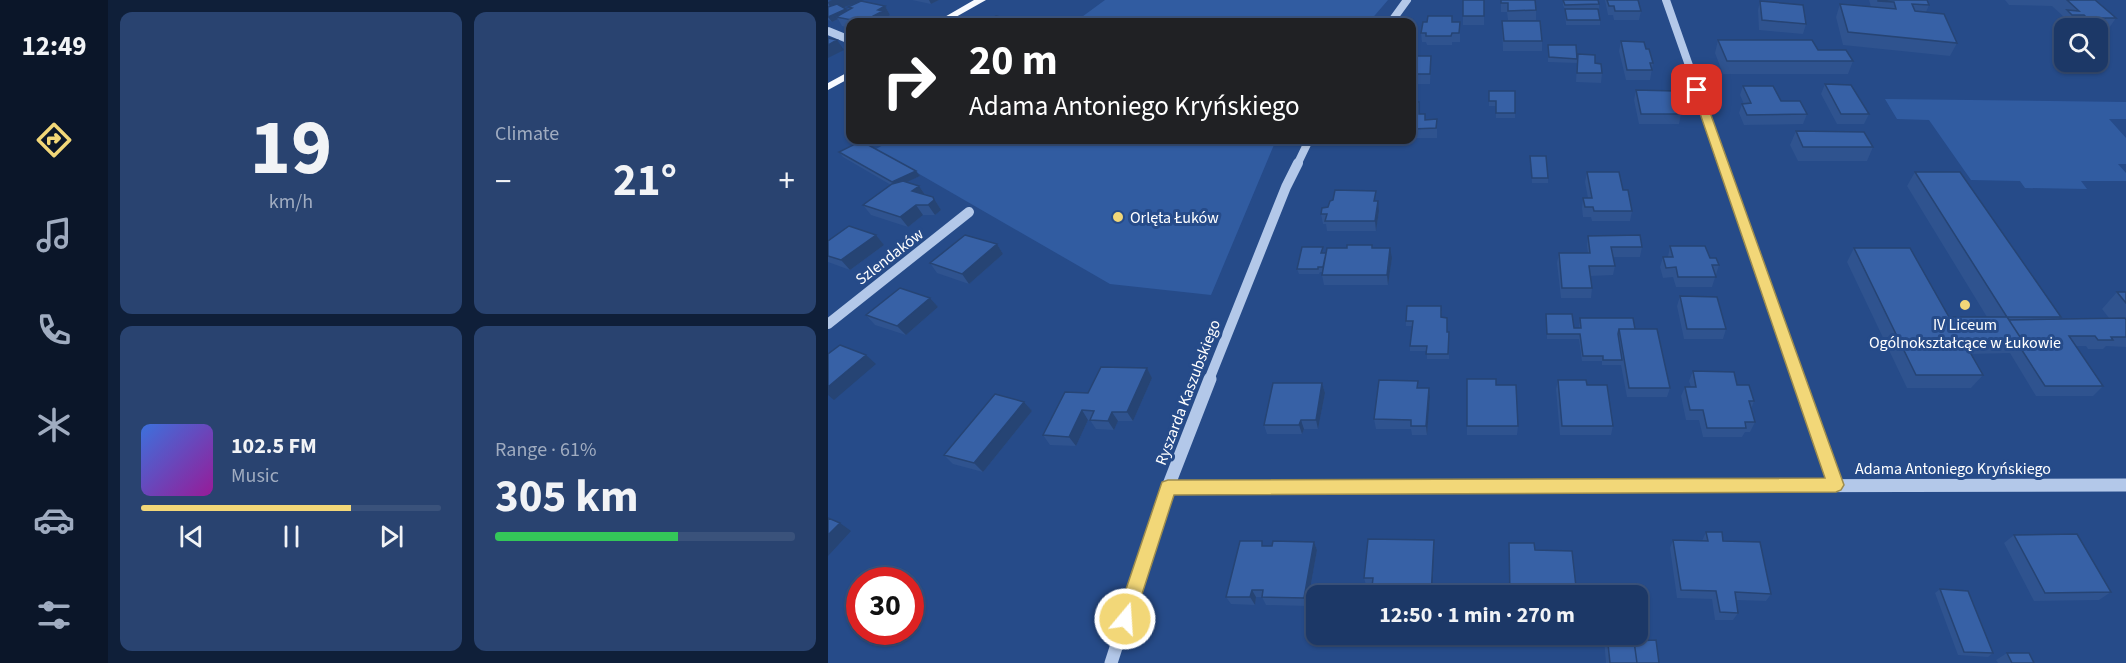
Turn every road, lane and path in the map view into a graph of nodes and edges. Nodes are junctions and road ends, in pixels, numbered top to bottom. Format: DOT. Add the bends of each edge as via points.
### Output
graph roads {
  1 [pos="981,0"];
  2 [pos="1407,0"];
  3 [pos="1666,0"];
  4 [pos="948,18"];
  5 [pos="1394,18"];
  6 [pos="828,31"];
  7 [pos="846,38"];
  8 [pos="846,76"];
  9 [pos="828,87"];
  10 [pos="1307,144"];
  11 [pos="969,212"];
  12 [pos="828,324"];
  13 [pos="1836,485"];
  14 [pos="2126,485"];
  15 [pos="1168,488"];
  16 [pos="1111,663"];
  1 -- 4 [label="main road"];
  2 -- 5 [label="street"];
  3 -- 13 [label="street"];
  6 -- 7 [label="street"];
  8 -- 9 [label="main road"];
  10 -- 15 [label="street, Ryszarda Kaszubskiego" via="1250,276"];
  11 -- 12 [label="street, Szlendaków"];
  13 -- 14 [label="street, Adama Antoniego Kryńskiego"];
  13 -- 15 [label="street, Adama Antoniego Kryńskiego"];
  15 -- 16 [label="street, Ryszarda Kaszubskiego"];
}
